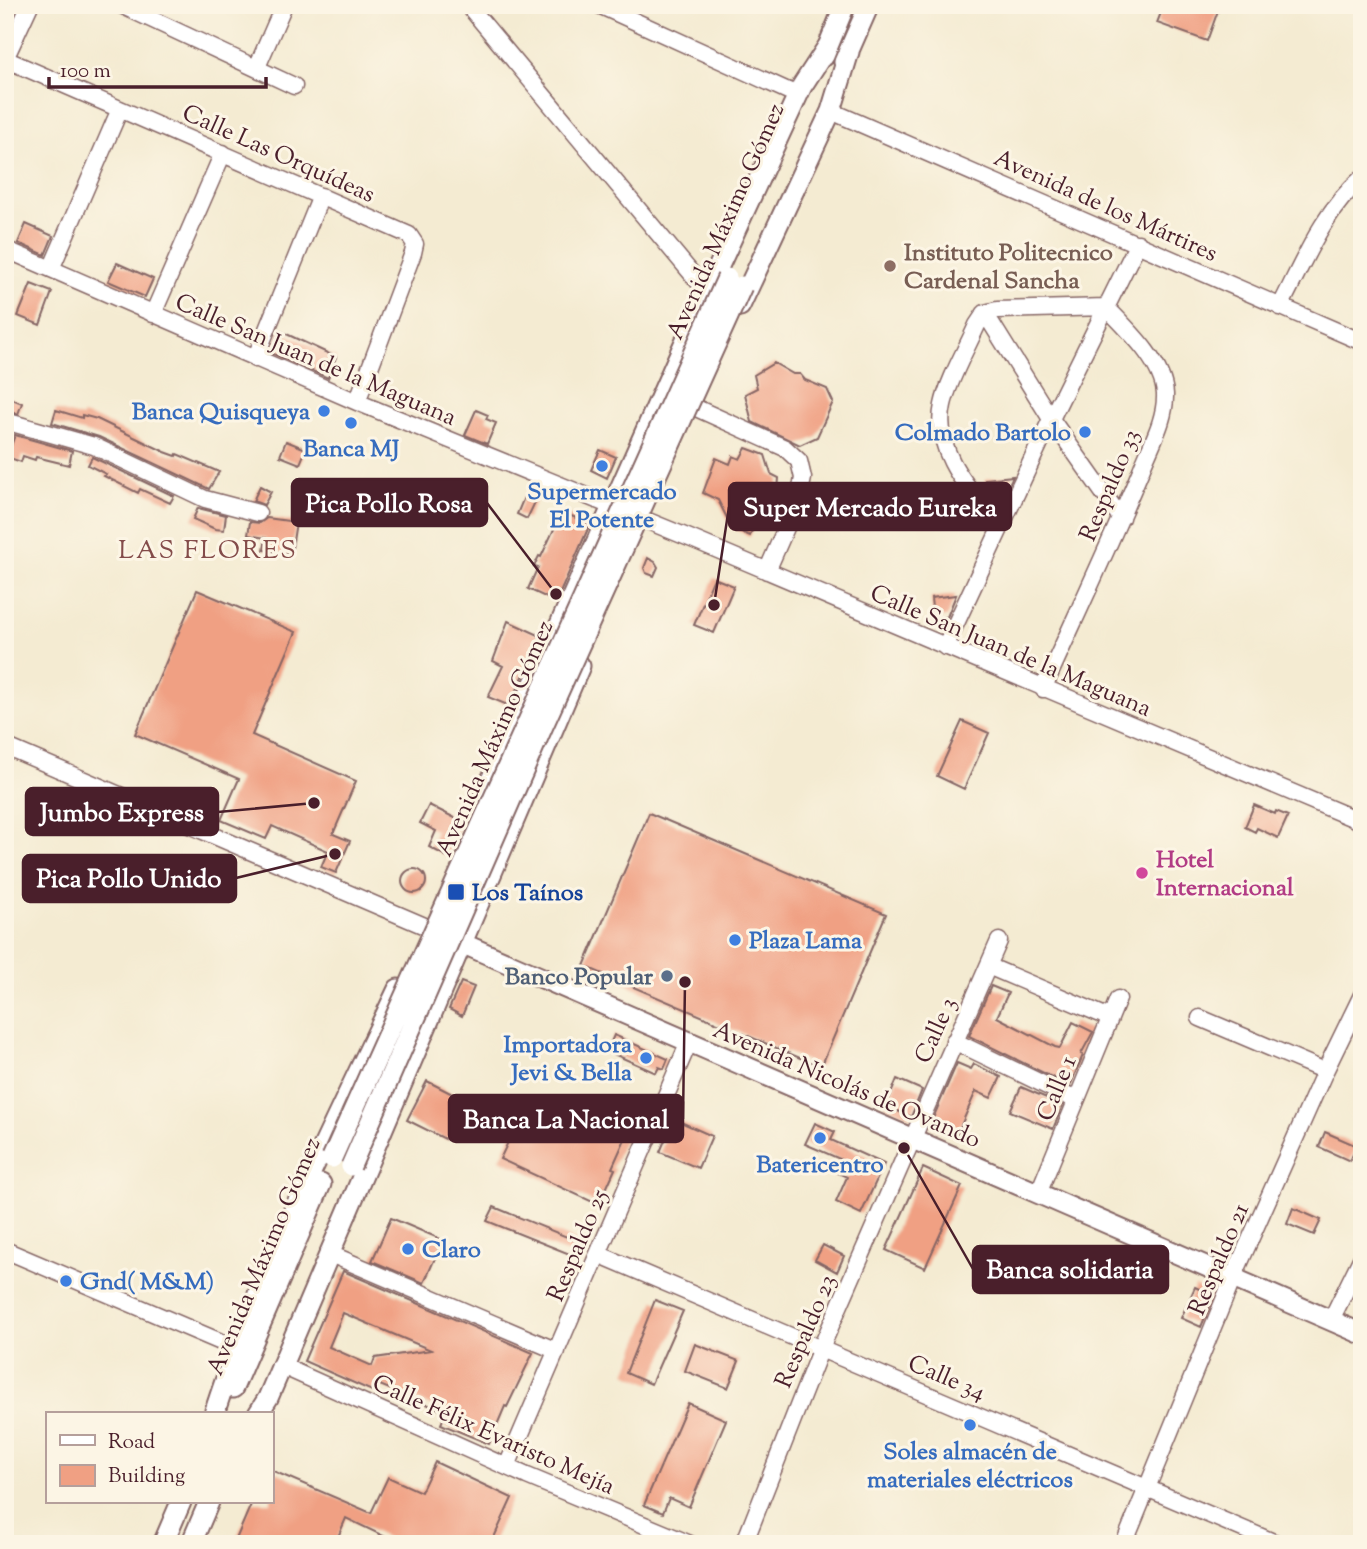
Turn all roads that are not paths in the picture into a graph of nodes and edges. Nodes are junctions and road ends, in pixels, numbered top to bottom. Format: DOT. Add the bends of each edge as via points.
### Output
graph roads {
  1 [pos="30,5"];
  2 [pos="121,5"];
  3 [pos="284,5"];
  4 [pos="468,5"];
  5 [pos="599,5"];
  6 [pos="845,5"];
  7 [pos="869,5"];
  8 [pos="828,47"];
  9 [pos="849,52"];
  10 [pos="5,59"];
  11 [pos="257,67"];
  12 [pos="294,86"];
  13 [pos="797,95"];
  14 [pos="120,109"];
  15 [pos="831,110"];
  16 [pos="223,153"];
  17 [pos="1362,177"];
  18 [pos="321,196"];
  19 [pos="1138,243"];
  20 [pos="5,250"];
  21 [pos="51,269"];
  22 [pos="734,282"];
  23 [pos="707,292"];
  24 [pos="1106,307"];
  25 [pos="1280,307"];
  26 [pos="985,313"];
  27 [pos="153,314"];
  28 [pos="1362,342"];
  29 [pos="255,359"];
  30 [pos="358,402"];
  31 [pos="694,407"];
  32 [pos="1051,419"];
  33 [pos="5,421"];
  34 [pos="610,506"];
  35 [pos="258,513"];
  36 [pos="1121,518"];
  37 [pos="643,521"];
  38 [pos="1000,528"];
  39 [pos="767,571"];
  40 [pos="945,647"];
  41 [pos="1043,689"];
  42 [pos="5,746"];
  43 [pos="1362,822"];
  44 [pos="427,927"];
  45 [pos="999,941"];
  46 [pos="461,943"];
  47 [pos="988,966"];
  48 [pos="1362,995"];
  49 [pos="1118,999"];
  50 [pos="1110,1018"];
  51 [pos="1200,1018"];
  52 [pos="954,1041"];
  53 [pos="689,1042"];
  54 [pos="1325,1071"];
  55 [pos="1076,1100"];
  56 [pos="914,1137"];
  57 [pos="1038,1194"];
  58 [pos="5,1250"];
  59 [pos="328,1253"];
  60 [pos="598,1254"];
  61 [pos="1362,1257"];
  62 [pos="1233,1278"];
  63 [pos="1331,1320"];
  64 [pos="1362,1334"];
  65 [pos="236,1348"];
  66 [pos="821,1348"];
  67 [pos="557,1351"];
  68 [pos="280,1365"];
  69 [pos="215,1412"];
  70 [pos="222,1412"];
  71 [pos="247,1412"];
  72 [pos="259,1412"];
  73 [pos="507,1465"];
  74 [pos="1149,1487"];
  75 [pos="180,1504"];
  76 [pos="208,1504"];
  77 [pos="163,1544"];
  78 [pos="191,1544"];
  79 [pos="690,1544"];
  80 [pos="744,1544"];
  81 [pos="1125,1544"];
  82 [pos="1278,1544"];
  1 -- 10 [label="street"];
  2 -- 11 [label="street"];
  3 -- 11 [label="street"];
  4 -- 23 [label="street"];
  5 -- 13 [label="street"];
  6 -- 8 [label="main road, Avenida Máximo Gómez"];
  7 -- 9 [label="main road, Avenida Máximo Gómez"];
  8 -- 13 [label="main road"];
  8 -- 22 [label="main road, Avenida Máximo Gómez"];
  9 -- 15 [label="main road"];
  9 -- 22 [label="main road, Avenida Máximo Gómez"];
  10 -- 14 [label="street, Calle Las Orquídeas"];
  11 -- 12 [label="street"];
  13 -- 23 [label="main road"];
  14 -- 16 [label="street, Calle Las Orquídeas"];
  14 -- 21 [label="street"];
  15 -- 19 [label="street, Avenida de los Mártires"];
  15 -- 31 [label="main road"];
  16 -- 18 [label="street, Calle Las Orquídeas"];
  16 -- 27 [label="street"];
  17 -- 25 [label="street" via="1340,200"];
  18 -- 29 [label="street"];
  18 -- 30 [label="street, Calle Las Orquídeas" via="409,235 415,244"];
  19 -- 24 [label="street"];
  19 -- 25 [label="street, Avenida de los Mártires"];
  20 -- 21 [label="street, Calle San Juan de la Maguana"];
  21 -- 27 [label="street, Calle San Juan de la Maguana"];
  22 -- 70 [label="main road, Avenida Máximo Gómez, bridge" via="332,1157"];
  22 -- 71 [label="main road, Avenida Máximo Gómez, bridge"];
  23 -- 34 [label="main road"];
  24 -- 26 [label="street" via="1027,307"];
  24 -- 32 [label="street"];
  24 -- 36 [label="street, Respaldo 33" via="1149,356 1165,394 1162,418"];
  25 -- 28 [label="street, Avenida de los Mártires"];
  26 -- 32 [label="street"];
  26 -- 38 [label="street" via="943,403 941,418 943,442 952,464"];
  27 -- 29 [label="street, Calle San Juan de la Maguana"];
  29 -- 30 [label="street, Calle San Juan de la Maguana"];
  30 -- 34 [label="street, Calle San Juan de la Maguana"];
  31 -- 37 [label="main road"];
  31 -- 39 [label="street" via="785,448 799,461 803,478 799,499"];
  32 -- 36 [label="street"];
  32 -- 38 [label="street"];
  33 -- 35 [label="street" via="94,446 205,499"];
  34 -- 37 [label="street, Calle San Juan de la Maguana"];
  34 -- 44 [label="main road"];
  36 -- 41 [label="street, Respaldo 33"];
  37 -- 39 [label="street, Calle San Juan de la Maguana"];
  37 -- 46 [label="main road"];
  38 -- 40 [label="street"];
  39 -- 40 [label="street, Calle San Juan de la Maguana"];
  40 -- 41 [label="street, Calle San Juan de la Maguana"];
  41 -- 43 [label="street, Calle San Juan de la Maguana"];
  42 -- 44 [label="street, Avenida Nicolás de Ovando"];
  44 -- 46 [label="main road, Avenida Nicolás de Ovando"];
  44 -- 65 [label="main road"];
  45 -- 47 [label="street, Calle 3"];
  46 -- 53 [label="main road, Avenida Nicolás de Ovando"];
  46 -- 59 [label="main road"];
  47 -- 50 [label="street"];
  47 -- 52 [label="street, Calle 3"];
  48 -- 54 [label="street, Respaldo 21"];
  49 -- 50 [label="street, Calle 1"];
  50 -- 55 [label="street, Calle 1"];
  51 -- 54 [label="street"];
  52 -- 55 [label="street"];
  52 -- 56 [label="street, Calle 3"];
  53 -- 56 [label="main road, Avenida Nicolás de Ovando"];
  53 -- 60 [label="street, Respaldo 25"];
  54 -- 62 [label="street, Respaldo 21"];
  55 -- 57 [label="street, Calle 1"];
  56 -- 57 [label="main road, Avenida Nicolás de Ovando"];
  56 -- 66 [label="street, Respaldo 23"];
  57 -- 62 [label="main road, Avenida Nicolás de Ovando"];
  58 -- 65 [label="street"];
  59 -- 67 [label="street"];
  59 -- 68 [label="main road"];
  60 -- 66 [label="street, Calle 34"];
  60 -- 67 [label="street, Respaldo 25"];
  61 -- 63 [label="street"];
  62 -- 63 [label="main road, Avenida Nicolás de Ovando"];
  62 -- 74 [label="street, Respaldo 21"];
  63 -- 64 [label="main road, Avenida Nicolás de Ovando"];
  65 -- 69 [label="main road"];
  66 -- 74 [label="street, Calle 34"];
  66 -- 80 [label="street, Respaldo 23"];
  67 -- 73 [label="street, Respaldo 25"];
  68 -- 72 [label="main road"];
  68 -- 73 [label="street, Calle Félix Evaristo Mejía"];
  73 -- 79 [label="street, Calle Félix Evaristo Mejía"];
  74 -- 81 [label="street, Respaldo 21"];
  74 -- 82 [label="street, Calle 34"];
  75 -- 77 [label="main road"];
  76 -- 78 [label="main road"];
}
